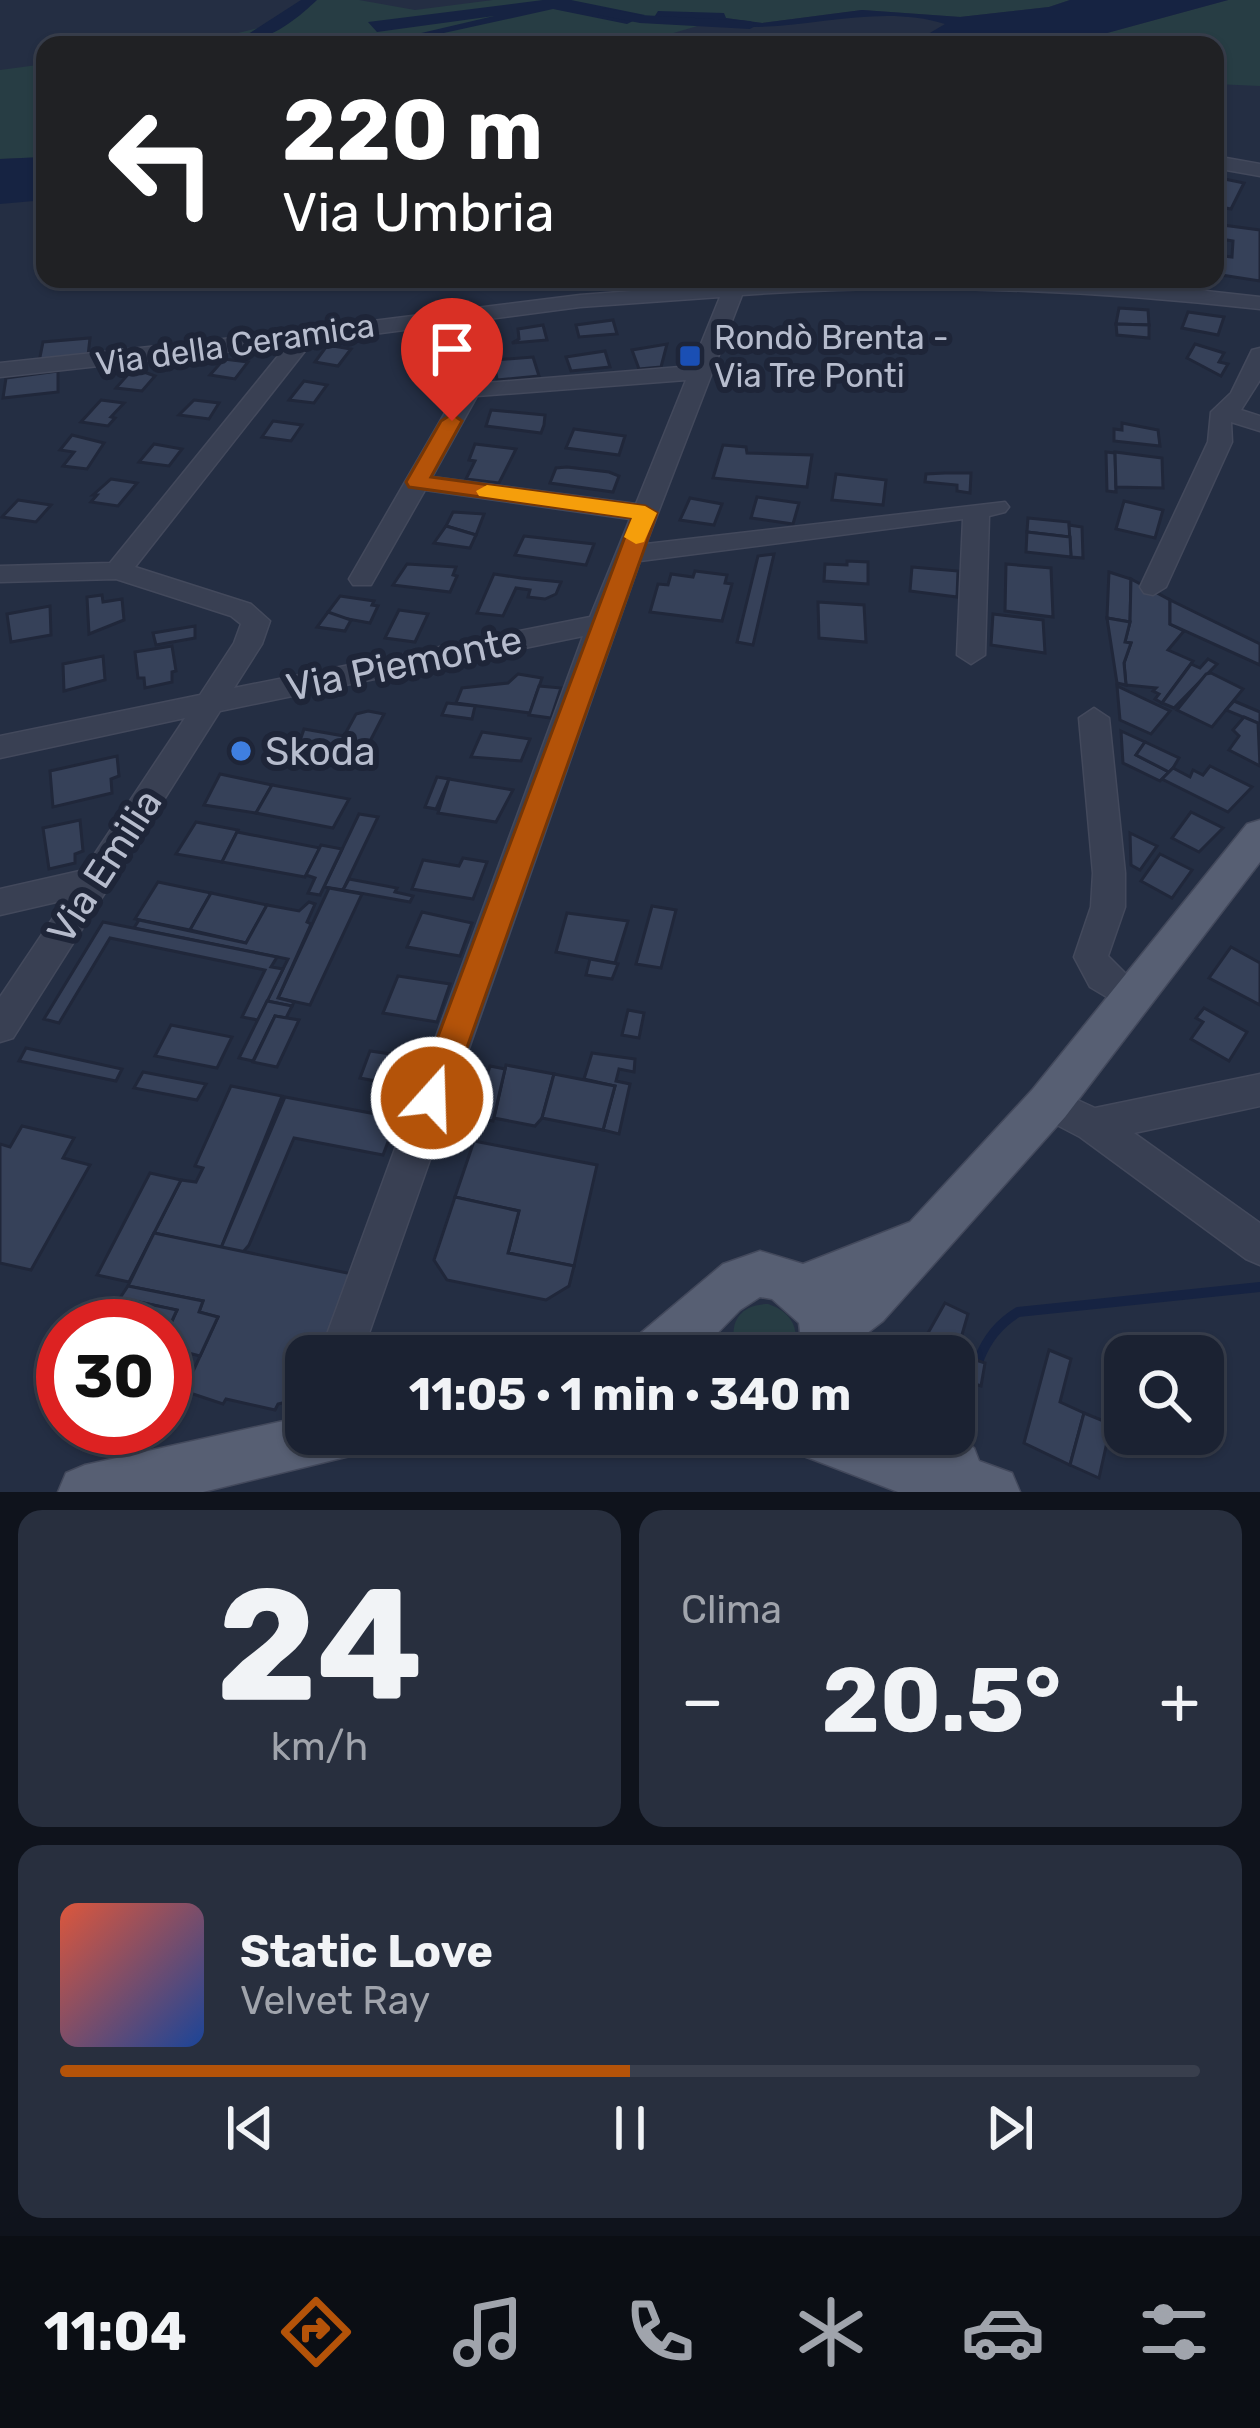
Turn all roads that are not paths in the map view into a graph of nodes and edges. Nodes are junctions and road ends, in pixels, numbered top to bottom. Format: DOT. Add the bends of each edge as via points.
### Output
graph roads {
  1 [pos="1224,164"];
  2 [pos="1260,170"];
  3 [pos="734,288"];
  4 [pos="1132,288"];
  5 [pos="1260,303"];
  6 [pos="309,332"];
  7 [pos="1260,355"];
  8 [pos="0,370"];
  9 [pos="701,372"];
  10 [pos="1223,412"];
  11 [pos="1260,424"];
  12 [pos="417,482"];
  13 [pos="645,513"];
  14 [pos="629,554"];
  15 [pos="118,571"];
  16 [pos="0,574"];
  17 [pos="362,579"];
  18 [pos="1153,587"];
  19 [pos="601,625"];
  20 [pos="971,655"];
  21 [pos="208,704"];
  22 [pos="1094,718"];
  23 [pos="0,747"];
  24 [pos="1260,834"];
  25 [pos="95,880"];
  26 [pos="0,902"];
  27 [pos="1132,998"];
  28 [pos="0,1027"];
  29 [pos="1260,1090"];
  30 [pos="1049,1103"];
  31 [pos="1093,1125"];
  32 [pos="929,1236"];
  33 [pos="1260,1246"];
  34 [pos="800,1289"];
  35 [pos="705,1334"];
  36 [pos="347,1335"];
  37 [pos="824,1335"];
  38 [pos="839,1335"];
  39 [pos="285,1445"];
  40 [pos="863,1455"];
  41 [pos="932,1455"];
  42 [pos="85,1492"];
  43 [pos="997,1492"];
  1 -- 2 [label="street"];
  3 -- 6 [label="street, Via della Ceramica"];
  3 -- 9 [label="street"];
  4 -- 5 [label="street, Via della Ceramica"];
  6 -- 8 [label="street, Via della Ceramica"];
  6 -- 15 [label="street"];
  7 -- 10 [label="street" via="1236,404"];
  9 -- 12 [label="street" via="469,390"];
  9 -- 13 [label="street"];
  10 -- 11 [label="street"];
  10 -- 18 [label="street" via="1220,442"];
  12 -- 13 [label="street"];
  12 -- 17 [label="street"];
  13 -- 14 [label="street"];
  14 -- 19 [label="street"];
  14 -- 20 [label="street" via="986,508"];
  15 -- 16 [label="street"];
  15 -- 21 [label="street, Via Emilia" via="256,620"];
  19 -- 21 [label="street, Via Piemonte"];
  19 -- 36 [label="street"];
  21 -- 23 [label="street, Via Piemonte"];
  21 -- 25 [label="street, Via Emilia"];
  22 -- 27 [label="street" via="1109,873 1108,907 1091,958"];
  24 -- 27 [label="main road"];
  25 -- 26 [label="street"];
  25 -- 28 [label="street, Via Emilia"];
  27 -- 30 [label="main road"];
  29 -- 31 [label="street"];
  30 -- 31 [label="street"];
  30 -- 32 [label="main road"];
  31 -- 33 [label="street"];
  32 -- 34 [label="main road"];
  32 -- 38 [label="main road"];
  34 -- 35 [label="main road" via="775,1278 743,1279 722,1290"];
  34 -- 37 [label="main road" via="817,1306"];
  39 -- 42 [label="main road"];
  40 -- 43 [label="main road"];
  41 -- 43 [label="main road"];
}
